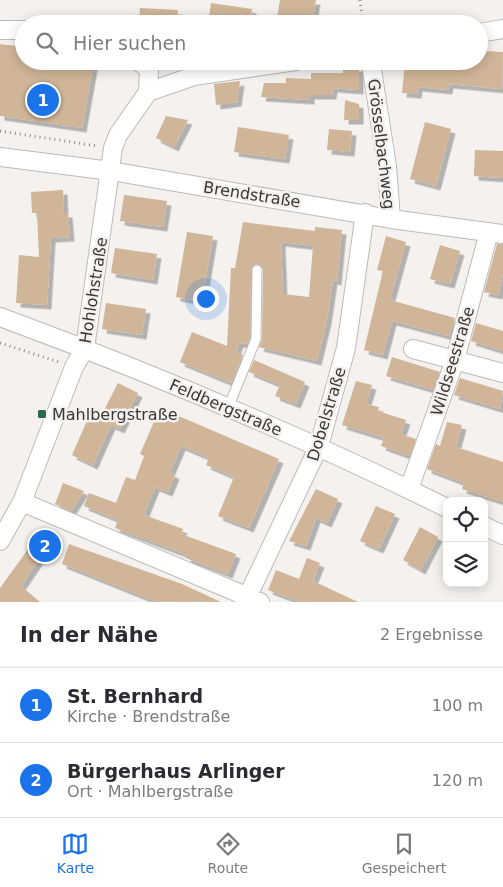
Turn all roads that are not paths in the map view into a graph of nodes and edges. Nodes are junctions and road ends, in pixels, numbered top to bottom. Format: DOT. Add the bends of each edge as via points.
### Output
graph roads {
  1 [pos="503,29"];
  2 [pos="0,30"];
  3 [pos="15,30"];
  4 [pos="488,32"];
  5 [pos="149,70"];
  6 [pos="235,70"];
  7 [pos="372,70"];
  8 [pos="148,92"];
  9 [pos="10,155"];
  10 [pos="111,171"];
  11 [pos="366,214"];
  12 [pos="391,219"];
  13 [pos="496,233"];
  14 [pos="256,270"];
  15 [pos="0,317"];
  16 [pos="85,348"];
  17 [pos="413,349"];
  18 [pos="455,360"];
  19 [pos="503,373"];
  20 [pos="228,408"];
  21 [pos="319,446"];
  22 [pos="410,489"];
  23 [pos="22,502"];
  24 [pos="443,506"];
  25 [pos="488,528"];
  26 [pos="503,535"];
  27 [pos="0,542"];
  28 [pos="251,601"];
  1 -- 4 [label="street"];
  2 -- 3 [label="street"];
  5 -- 8 [label="street"];
  6 -- 8 [label="street" via="194,76"];
  7 -- 12 [label="street, Grösselbachweg" via="387,166"];
  8 -- 10 [label="street, Hohlohstraße" via="118,135"];
  9 -- 10 [label="street, Brendstraße"];
  10 -- 11 [label="street, Brendstraße"];
  10 -- 16 [label="street, Hohlohstraße"];
  11 -- 12 [label="street, Brendstraße"];
  11 -- 21 [label="street, Dobelstraße" via="346,348"];
  12 -- 13 [label="street, Brendstraße"];
  13 -- 18 [label="street, Wildseestraße"];
  14 -- 20 [label="lane" via="256,339"];
  15 -- 16 [label="street, Feldbergstraße"];
  16 -- 20 [label="street, Feldbergstraße"];
  16 -- 23 [label="street, Hohlohstraße" via="74,368"];
  17 -- 18 [label="street"];
  18 -- 19 [label="street"];
  18 -- 22 [label="street, Wildseestraße"];
  20 -- 21 [label="street, Feldbergstraße"];
  21 -- 22 [label="street, Feldbergstraße"];
  21 -- 28 [label="street, Dobelstraße"];
  22 -- 24 [label="street, Feldbergstraße"];
  23 -- 27 [label="street, Hohlohstraße"];
  23 -- 28 [label="street"];
  25 -- 26 [label="street"];
}
